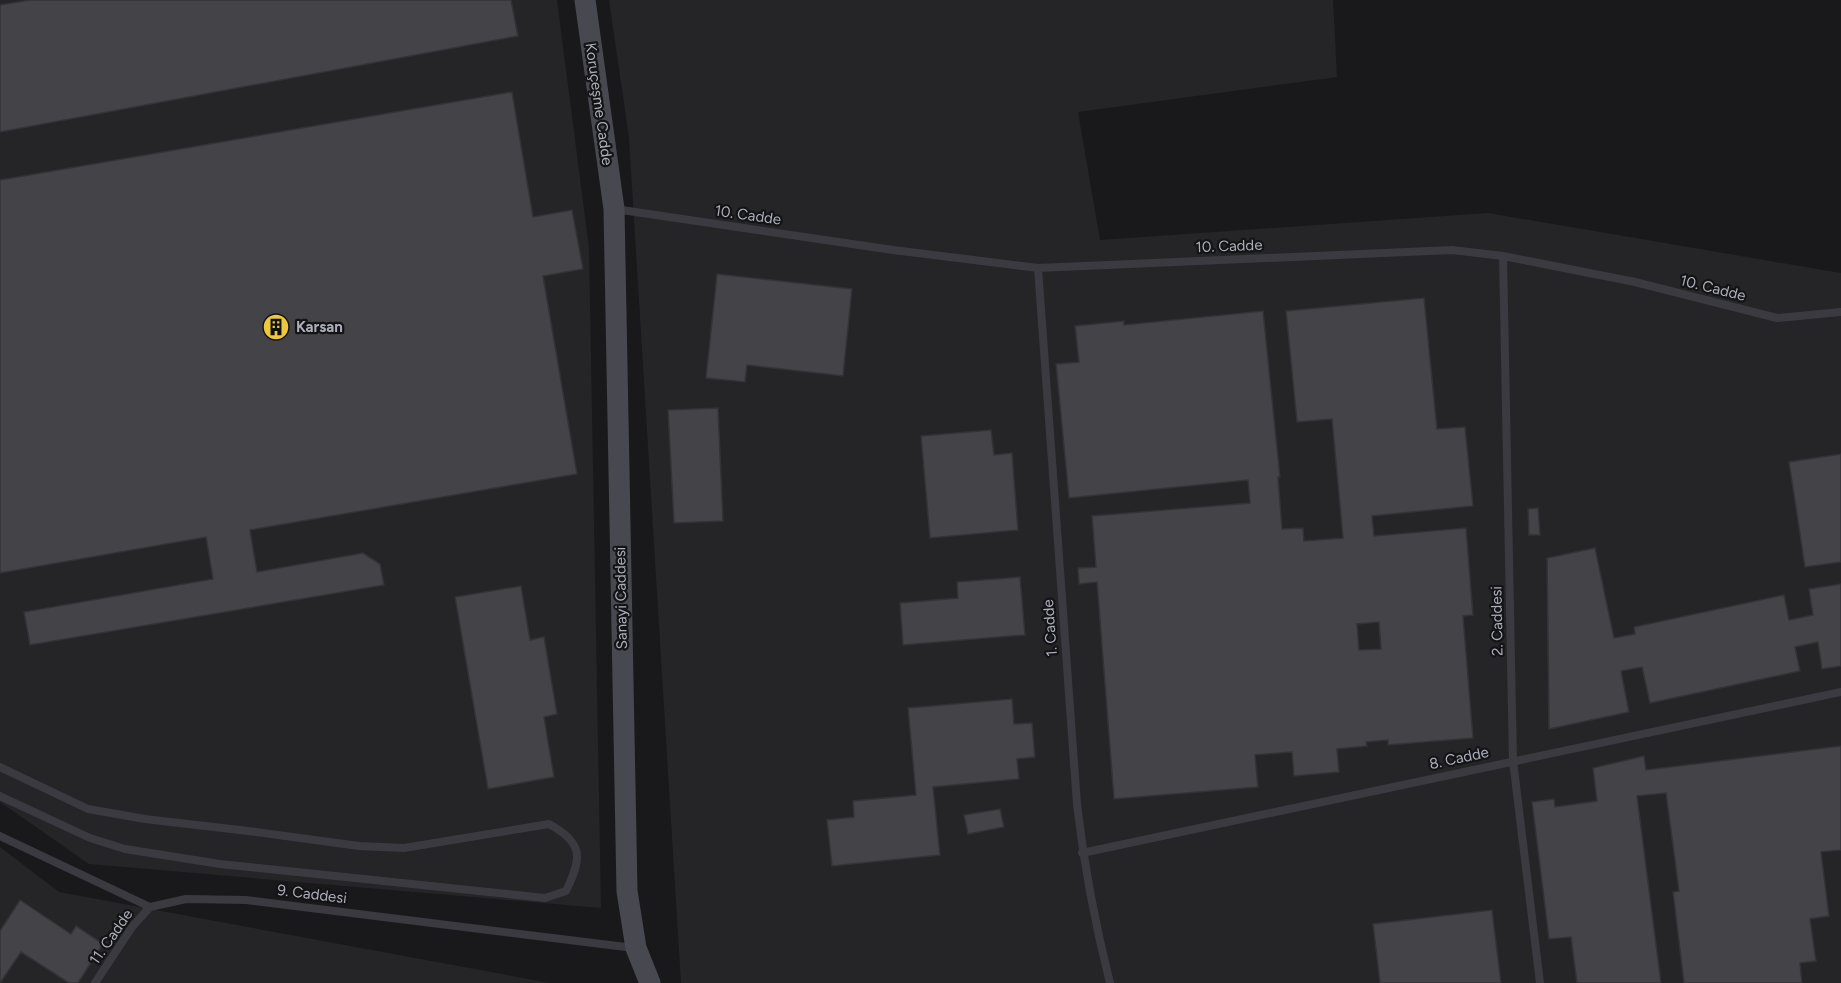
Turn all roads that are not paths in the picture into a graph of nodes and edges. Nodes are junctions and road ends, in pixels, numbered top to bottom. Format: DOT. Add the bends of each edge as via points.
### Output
graph roads {
  1 [pos="585,0"];
  2 [pos="614,209"];
  3 [pos="1503,256"];
  4 [pos="1038,268"];
  5 [pos="1841,312"];
  6 [pos="1841,692"];
  7 [pos="1513,760"];
  8 [pos="0,767"];
  9 [pos="0,796"];
  10 [pos="0,836"];
  11 [pos="1082,853"];
  12 [pos="150,907"];
  13 [pos="636,948"];
  14 [pos="95,983"];
  15 [pos="651,983"];
  16 [pos="1110,983"];
  17 [pos="1540,983"];
  1 -- 2 [label="street, Koruçeşme Cadde"];
  2 -- 4 [label="lane, 10. Cadde"];
  2 -- 13 [label="street, Sanayi Caddesi" via="627,891"];
  3 -- 4 [label="lane, 10. Cadde" via="1452,250"];
  3 -- 5 [label="lane, 10. Cadde" via="1635,282 1777,318"];
  3 -- 7 [label="lane, 2. Caddesi"];
  4 -- 11 [label="lane, 1. Cadde"];
  6 -- 7 [label="lane, 8. Cadde"];
  7 -- 11 [label="lane, 8. Cadde"];
  7 -- 17 [label="lane, 2. Caddesi"];
  8 -- 9 [label="lane" via="88,809 359,846 404,848 549,825 565,833 578,850 576,870 566,891 545,898 220,864 125,849 90,838"];
  10 -- 12 [label="lane"];
  11 -- 16 [label="lane, 1. Cadde"];
  12 -- 13 [label="lane, 9. Caddesi" via="186,898 246,900"];
  12 -- 14 [label="lane, 11. Cadde"];
  13 -- 15 [label="street, Sanayi Caddesi"];
}
